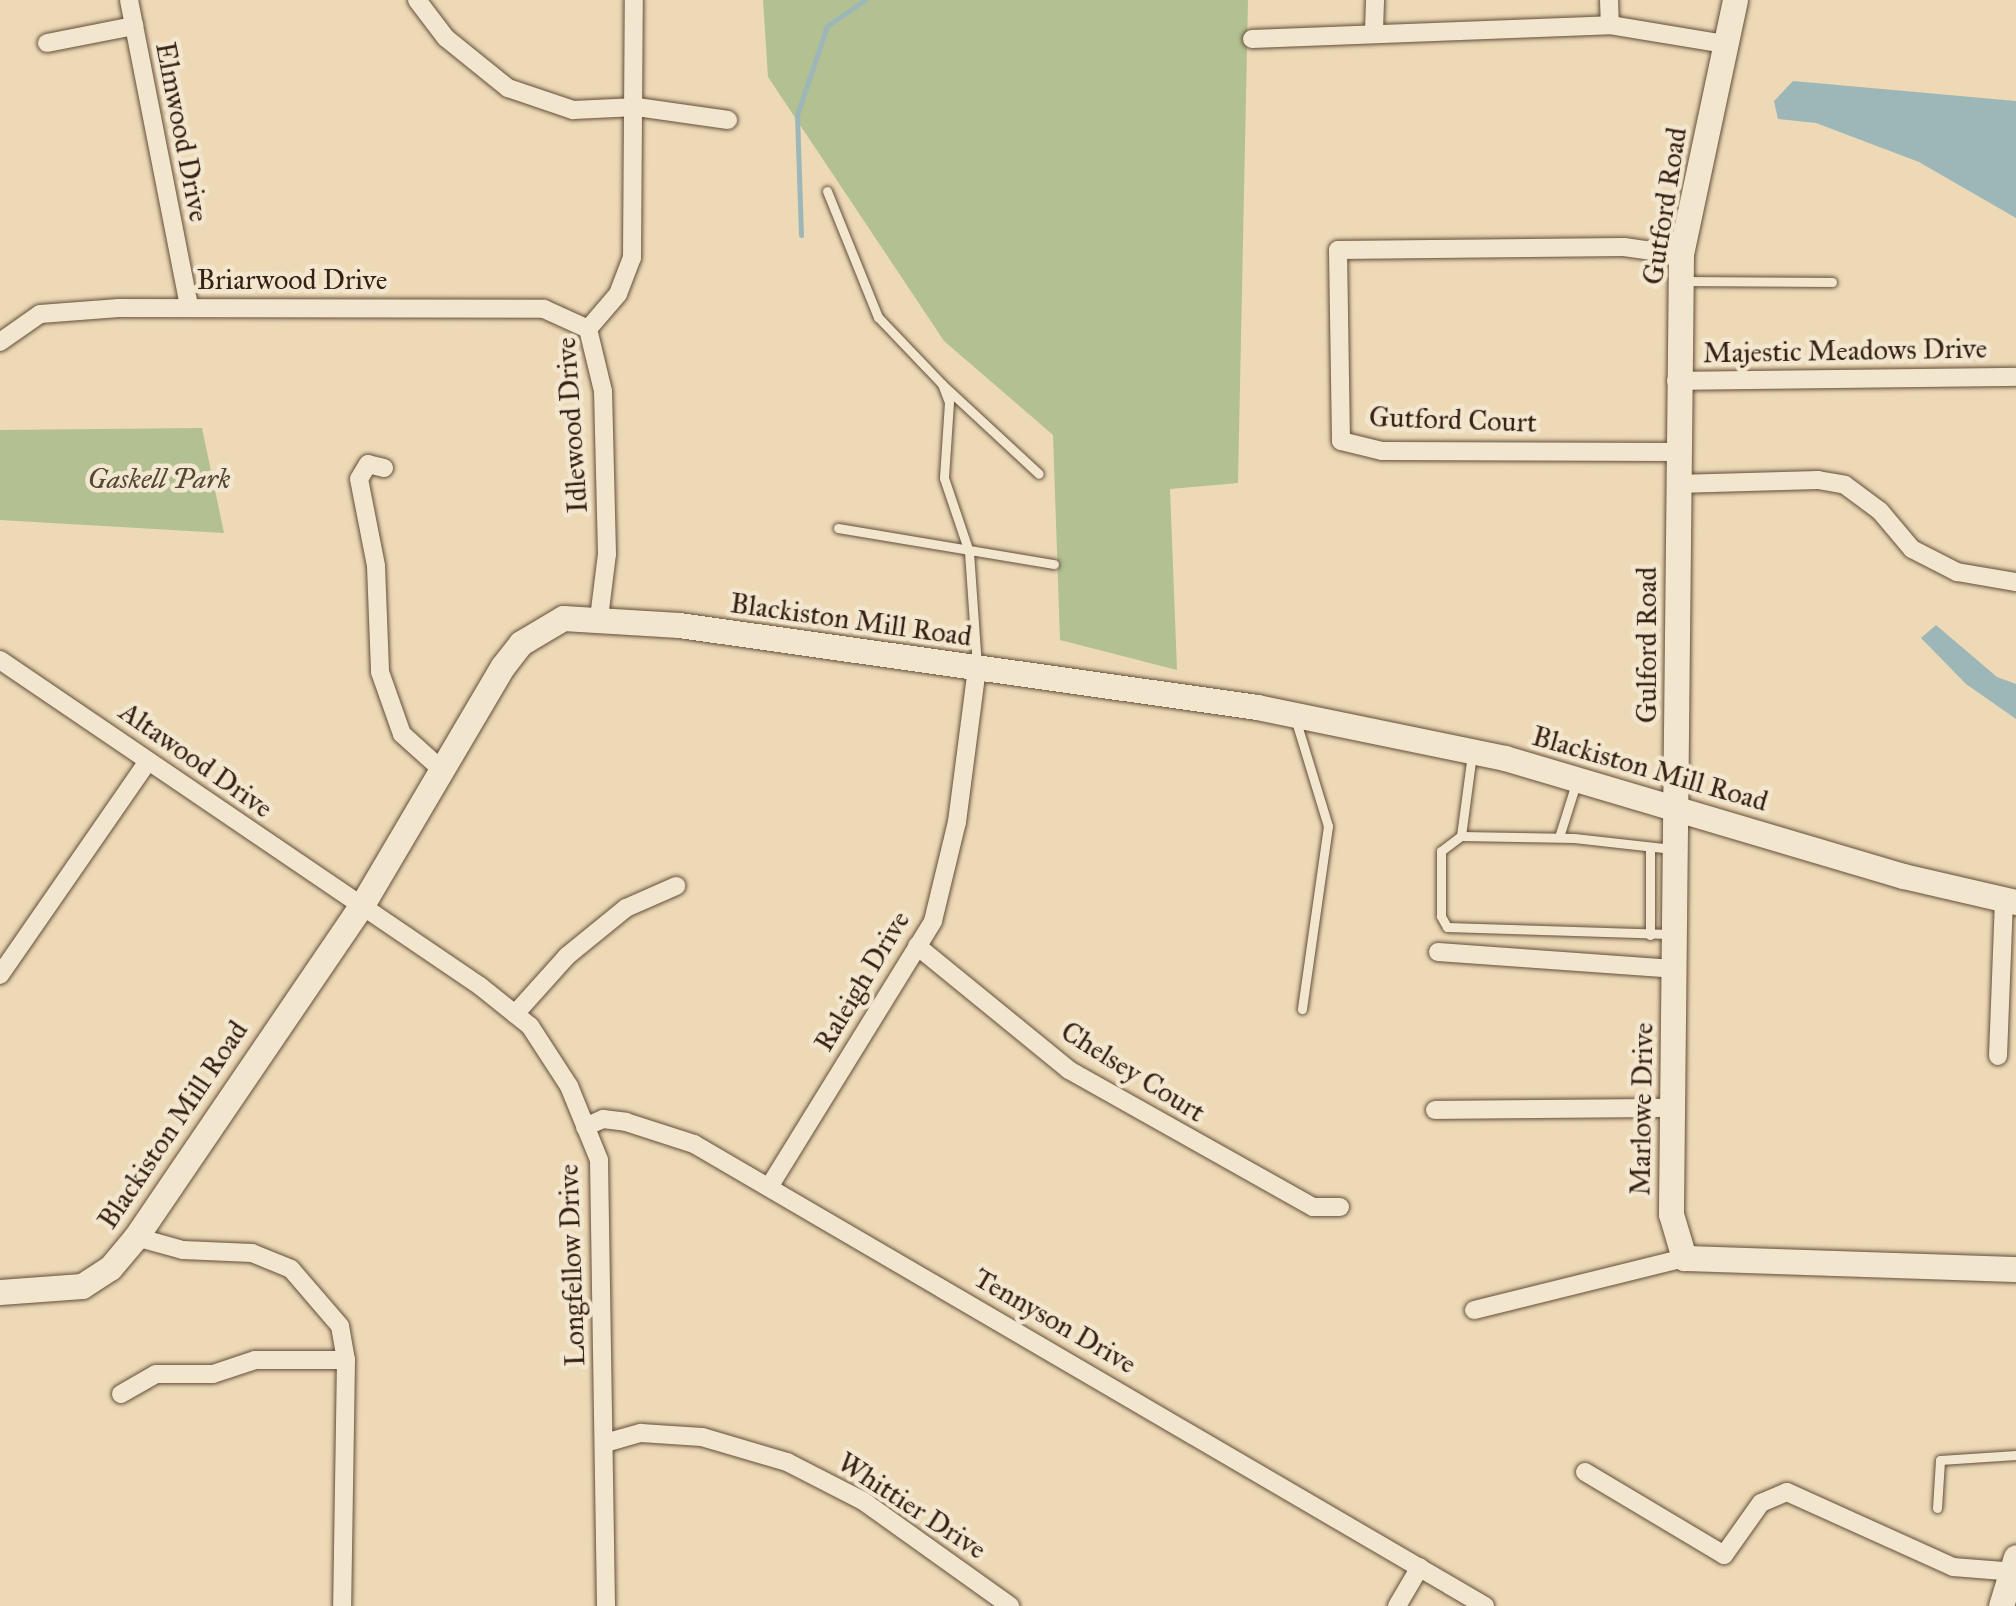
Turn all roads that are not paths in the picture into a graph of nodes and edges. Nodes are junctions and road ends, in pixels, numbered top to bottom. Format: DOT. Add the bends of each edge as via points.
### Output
graph roads {
  1 [pos="129,0"];
  2 [pos="417,0"];
  3 [pos="634,0"];
  4 [pos="1374,0"];
  5 [pos="1610,0"];
  6 [pos="1735,0"];
  7 [pos="134,26"];
  8 [pos="1610,26"];
  9 [pos="1374,30"];
  10 [pos="1252,39"];
  11 [pos="48,43"];
  12 [pos="1725,44"];
  13 [pos="637,107"];
  14 [pos="728,120"];
  15 [pos="827,190"];
  16 [pos="1680,268"];
  17 [pos="1832,282"];
  18 [pos="189,308"];
  19 [pos="588,329"];
  20 [pos="0,342"];
  21 [pos="2016,377"];
  22 [pos="1676,381"];
  23 [pos="942,384"];
  24 [pos="1676,452"];
  25 [pos="384,468"];
  26 [pos="1039,474"];
  27 [pos="1677,484"];
  28 [pos="838,528"];
  29 [pos="968,552"];
  30 [pos="1054,564"];
  31 [pos="2016,582"];
  32 [pos="599,618"];
  33 [pos="0,660"];
  34 [pos="977,668"];
  35 [pos="1294,715"];
  36 [pos="1472,751"];
  37 [pos="148,761"];
  38 [pos="442,770"];
  39 [pos="1577,778"];
  40 [pos="1676,806"];
  41 [pos="1461,836"];
  42 [pos="1559,837"];
  43 [pos="1662,848"];
  44 [pos="676,886"];
  45 [pos="2010,902"];
  46 [pos="362,905"];
  47 [pos="1662,934"];
  48 [pos="917,946"];
  49 [pos="1438,952"];
  50 [pos="1673,969"];
  51 [pos="0,975"];
  52 [pos="1302,1009"];
  53 [pos="516,1014"];
  54 [pos="1998,1056"];
  55 [pos="1672,1108"];
  56 [pos="1435,1110"];
  57 [pos="586,1126"];
  58 [pos="769,1188"];
  59 [pos="1340,1207"];
  60 [pos="136,1237"];
  61 [pos="1684,1258"];
  62 [pos="2016,1270"];
  63 [pos="0,1292"];
  64 [pos="1474,1310"];
  65 [pos="346,1360"];
  66 [pos="122,1394"];
  67 [pos="604,1443"];
  68 [pos="2016,1455"];
  69 [pos="1585,1472"];
  70 [pos="1937,1508"];
  71 [pos="2015,1567"];
  72 [pos="1420,1568"];
  73 [pos="342,1606"];
  74 [pos="606,1606"];
  75 [pos="1010,1606"];
  76 [pos="1398,1606"];
  77 [pos="1485,1606"];
  78 [pos="2001,1606"];
  1 -- 7 [label="street, Elmwood Drive"];
  2 -- 13 [label="street" via="446,38 508,88 573,110"];
  3 -- 13 [label="street, Idlewood Drive"];
  4 -- 9 [label="street"];
  5 -- 8 [label="street"];
  6 -- 12 [label="main road, Gutford Road"];
  7 -- 11 [label="street, Elmwood Drive"];
  7 -- 18 [label="street, Elmwood Drive"];
  8 -- 9 [label="street"];
  8 -- 12 [label="street"];
  9 -- 10 [label="street"];
  12 -- 16 [label="main road, Gutford Road"];
  13 -- 14 [label="street"];
  13 -- 19 [label="street, Idlewood Drive" via="632,258 618,294"];
  15 -- 23 [label="lane" via="878,318"];
  16 -- 17 [label="lane"];
  16 -- 22 [label="main road, Gutford Road"];
  16 -- 24 [label="street, Gutford Court" via="1624,248 1338,250 1341,440 1382,450"];
  18 -- 19 [label="street, Briarwood Drive" via="544,309"];
  18 -- 20 [label="street, Briarwood Drive" via="40,314"];
  19 -- 32 [label="street, Idlewood Drive" via="603,391 607,554"];
  21 -- 22 [label="street, Majestic Meadows Drive"];
  22 -- 24 [label="main road, Gutford Road"];
  23 -- 26 [label="lane"];
  23 -- 29 [label="lane" via="948,402 944,478"];
  24 -- 27 [label="main road, Gutford Road"];
  25 -- 38 [label="street" via="368,464 360,478 376,566 380,672 402,734"];
  27 -- 31 [label="street" via="1845,485 1880,511 1912,549 1957,572"];
  27 -- 40 [label="main road, Gulford Road"];
  28 -- 29 [label="lane"];
  29 -- 30 [label="lane"];
  29 -- 34 [label="lane"];
  32 -- 34 [label="main road, Blackiston Mill Road"];
  32 -- 38 [label="main road, Blackiston Mill Road" via="564,618 521,642"];
  33 -- 37 [label="street, Altawood Drive"];
  34 -- 35 [label="main road, Blackiston Mill Road"];
  34 -- 48 [label="street, Raleigh Drive" via="944,888"];
  35 -- 36 [label="main road, Blackiston Mill Road"];
  35 -- 52 [label="lane" via="1328,826"];
  36 -- 39 [label="main road, Blackiston Mill Road"];
  36 -- 41 [label="lane"];
  37 -- 46 [label="street, Altawood Drive"];
  37 -- 51 [label="street"];
  38 -- 46 [label="main road, Blackiston Mill Road"];
  39 -- 40 [label="main road, Blackiston Mill Road"];
  39 -- 42 [label="lane"];
  40 -- 43 [label="main road, Marlowe Drive"];
  40 -- 45 [label="main road, Blackiston Mill Road"];
  41 -- 42 [label="lane"];
  41 -- 47 [label="lane" via="1441,850 1441,916 1447,926"];
  42 -- 43 [label="lane"];
  43 -- 47 [label="main road, Marlowe Drive"];
  44 -- 53 [label="street" via="626,908 566,956"];
  45 -- 54 [label="street"];
  46 -- 53 [label="street, Longfellow Drive"];
  46 -- 60 [label="main road, Blackiston Mill Road"];
  47 -- 50 [label="main road, Marlowe Drive"];
  48 -- 58 [label="street, Raleigh Drive"];
  48 -- 59 [label="street, Chelsey Court" via="1069,1070 1313,1207"];
  49 -- 50 [label="street"];
  50 -- 55 [label="main road, Marlowe Drive"];
  53 -- 57 [label="street, Longfellow Drive" via="569,1086"];
  55 -- 56 [label="street"];
  55 -- 61 [label="main road, Marlowe Drive" via="1671,1214"];
  57 -- 58 [label="street, Tennyson Drive" via="602,1119 626,1122 694,1144"];
  57 -- 67 [label="street, Longfellow Drive" via="599,1160"];
  58 -- 72 [label="street, Tennyson Drive"];
  60 -- 63 [label="main road, Blackiston Mill Road" via="110,1268 82,1286"];
  60 -- 65 [label="street" via="183,1250 252,1252 292,1269 340,1326"];
  61 -- 62 [label="main road"];
  61 -- 64 [label="street"];
  65 -- 66 [label="street" via="255,1360 213,1374 156,1374"];
  65 -- 73 [label="street"];
  67 -- 74 [label="street, Longfellow Drive"];
  67 -- 75 [label="street, Whittier Drive" via="642,1433 702,1437 787,1462 863,1501"];
  68 -- 70 [label="lane" via="1940,1460"];
  69 -- 71 [label="street" via="1724,1554 1761,1503 1787,1492 1952,1567"];
  71 -- 78 [label="main road"];
  72 -- 76 [label="street"];
  72 -- 77 [label="street, Tennyson Drive"];
}
